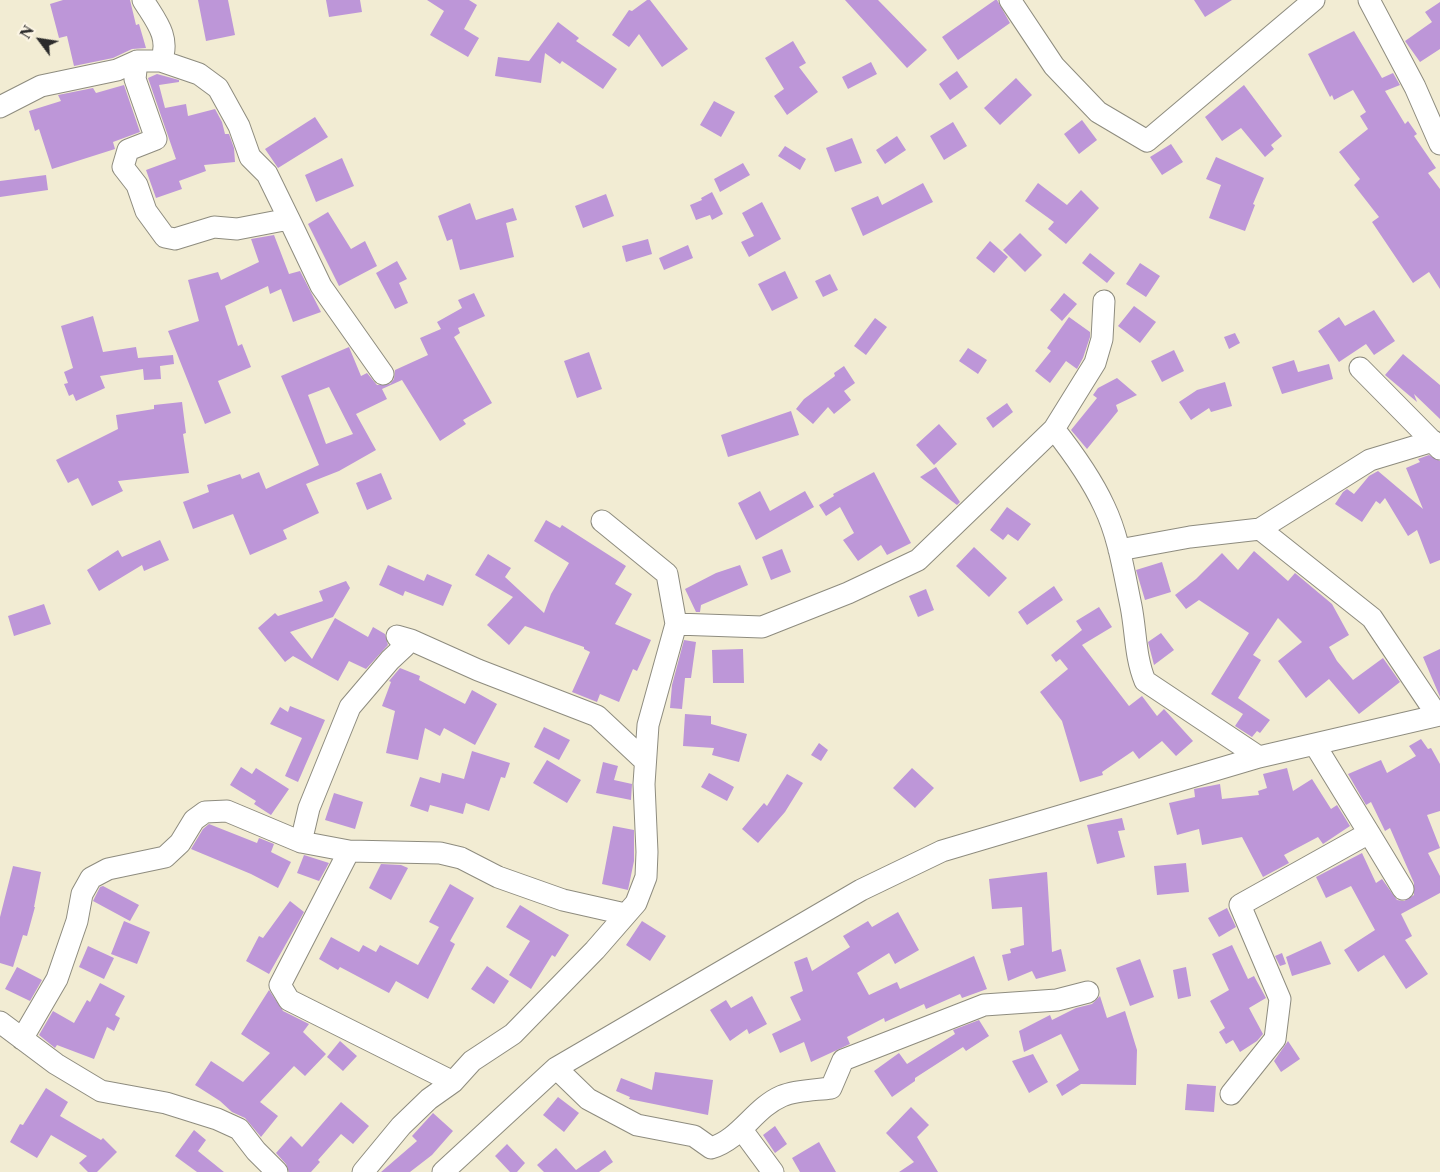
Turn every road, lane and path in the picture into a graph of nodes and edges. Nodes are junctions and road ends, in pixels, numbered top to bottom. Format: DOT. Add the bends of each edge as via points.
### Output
graph roads {
  1 [pos="143,0"];
  2 [pos="1010,0"];
  3 [pos="1314,0"];
  4 [pos="1369,0"];
  5 [pos="137,61"];
  6 [pos="161,61"];
  7 [pos="0,107"];
  8 [pos="1440,144"];
  9 [pos="289,219"];
  10 [pos="1104,301"];
  11 [pos="1360,368"];
  12 [pos="383,374"];
  13 [pos="1054,429"];
  14 [pos="1436,445"];
  15 [pos="602,521"];
  16 [pos="1260,529"];
  17 [pos="1119,550"];
  18 [pos="676,624"];
  19 [pos="1438,715"];
  20 [pos="1315,744"];
  21 [pos="1259,757"];
  22 [pos="645,761"];
  23 [pos="1369,833"];
  24 [pos="301,842"];
  25 [pos="349,850"];
  26 [pos="1404,889"];
  27 [pos="625,914"];
  28 [pos="1088,992"];
  29 [pos="0,1022"];
  30 [pos="22,1039"];
  31 [pos="556,1068"];
  32 [pos="453,1082"];
  33 [pos="1231,1094"];
  34 [pos="742,1130"];
  35 [pos="277,1172"];
  36 [pos="364,1172"];
  37 [pos="443,1172"];
  38 [pos="773,1172"];
  1 -- 6 [label="street" via="163,31 165,51"];
  2 -- 3 [label="street" via="1054,66 1098,112 1147,141"];
  4 -- 8 [label="street" via="1415,87"];
  5 -- 6 [label="street"];
  5 -- 7 [label="street" via="117,70 41,86"];
  5 -- 9 [label="street" via="135,79 156,139 128,150 124,167 137,185 146,211 165,236 175,239 214,227 237,229"];
  6 -- 9 [label="street" via="199,74 218,88 250,156 267,174"];
  9 -- 12 [label="street" via="321,286"];
  10 -- 13 [label="street" via="1102,340 1095,363"];
  11 -- 14 [label="street"];
  13 -- 17 [label="street" via="1083,467 1105,507"];
  13 -- 18 [label="street" via="918,560 848,593 762,627"];
  14 -- 16 [label="street" via="1370,460"];
  15 -- 18 [label="street" via="667,574"];
  16 -- 17 [label="street"];
  16 -- 19 [label="street" via="1372,618"];
  17 -- 21 [label="street" via="1145,681"];
  18 -- 22 [label="street" via="648,725"];
  19 -- 20 [label="street"];
  20 -- 21 [label="street"];
  20 -- 23 [label="street"];
  21 -- 31 [label="street" via="942,851 861,890"];
  22 -- 24 [label="street" via="597,716 397,636 405,646 350,708 309,808"];
  22 -- 27 [label="street" via="646,877 636,903"];
  23 -- 26 [label="street"];
  23 -- 33 [label="street" via="1240,905 1280,999 1275,1039"];
  24 -- 25 [label="street"];
  24 -- 30 [label="street" via="227,810 204,812 165,857 108,869 91,878 82,894 77,921 57,979"];
  25 -- 27 [label="street" via="440,853 461,858 498,876 563,900"];
  25 -- 32 [label="street" via="280,985 289,1000"];
  27 -- 32 [label="street" via="595,950 513,1034 472,1061"];
  28 -- 34 [label="street" via="1057,1000 984,1005 942,1020 843,1060 832,1088 782,1096"];
  29 -- 30 [label="street"];
  30 -- 35 [label="street" via="101,1091 166,1103 239,1129"];
  31 -- 34 [label="street" via="588,1099 637,1125 694,1136 711,1148 724,1144"];
  31 -- 37 [label="street"];
  32 -- 36 [label="street" via="429,1099 402,1126"];
  34 -- 38 [label="street"];
}
